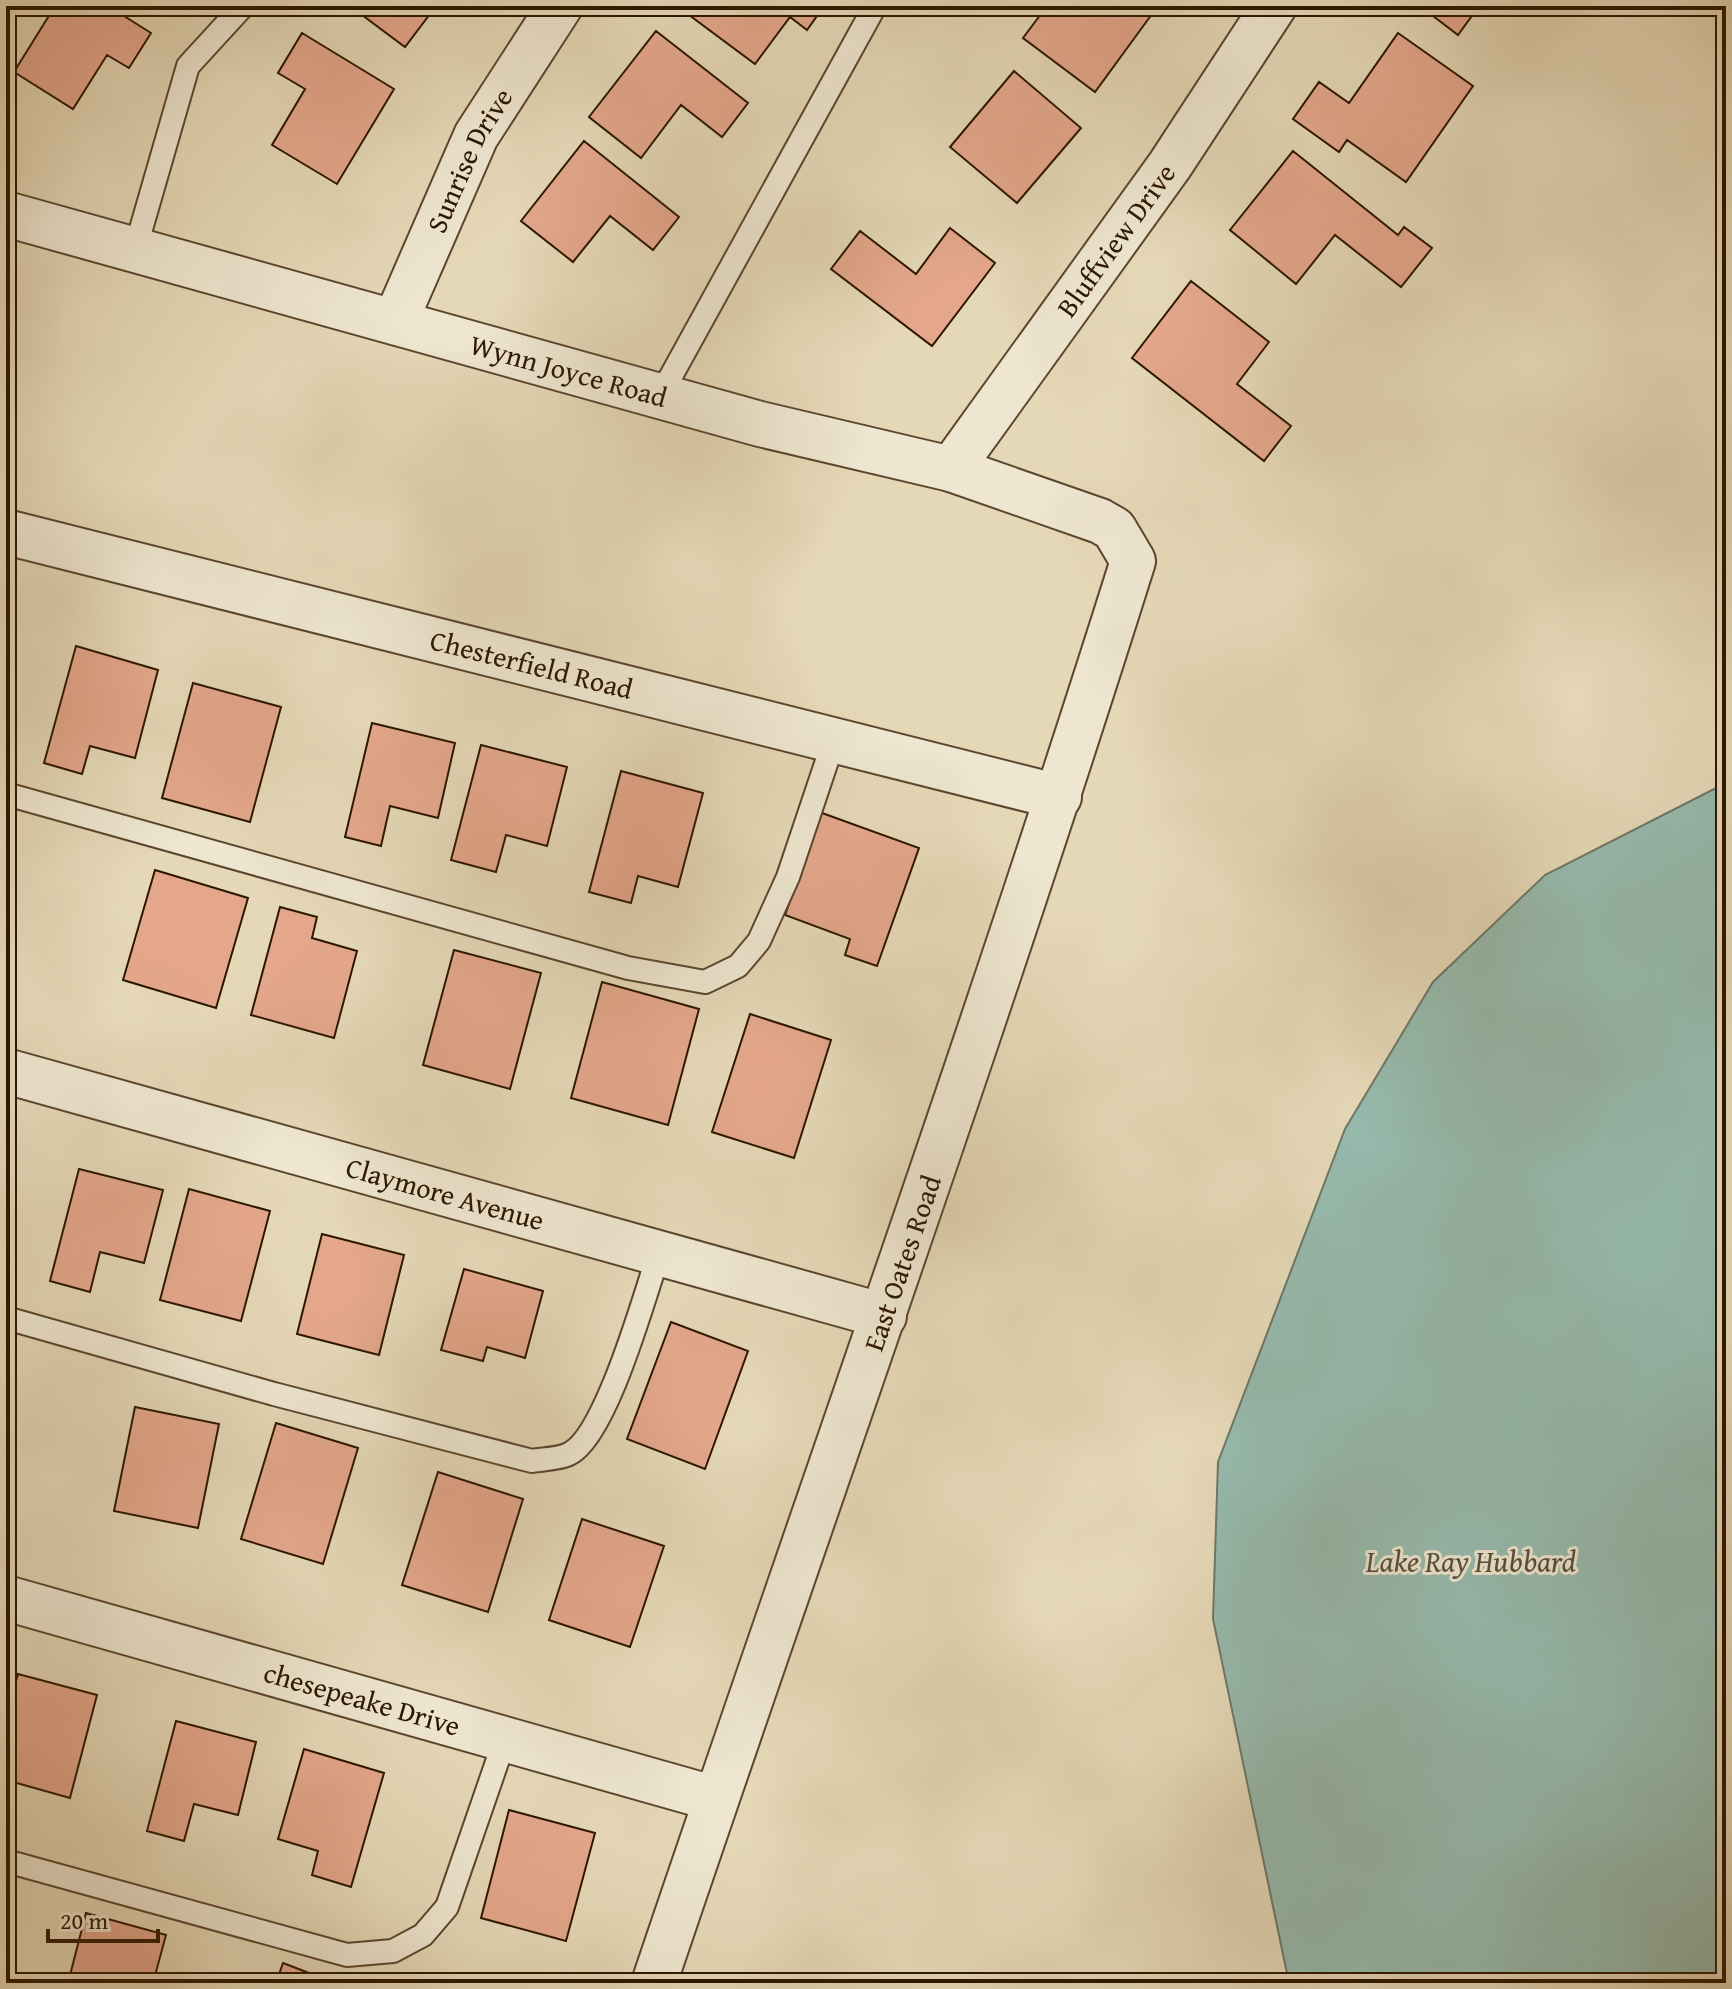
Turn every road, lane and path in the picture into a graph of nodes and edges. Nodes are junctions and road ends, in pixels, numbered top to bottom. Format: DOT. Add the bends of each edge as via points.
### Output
graph roads {
  1 [pos="243,6"];
  2 [pos="560,6"];
  3 [pos="875,6"];
  4 [pos="1274,6"];
  5 [pos="6,214"];
  6 [pos="135,250"];
  7 [pos="395,322"];
  8 [pos="660,396"];
  9 [pos="951,469"];
  10 [pos="6,532"];
  11 [pos="1123,541"];
  12 [pos="834,740"];
  13 [pos="6,794"];
  14 [pos="1059,797"];
  15 [pos="6,1071"];
  16 [pos="659,1253"];
  17 [pos="884,1316"];
  18 [pos="6,1318"];
  19 [pos="6,1598"];
  20 [pos="505,1739"];
  21 [pos="716,1799"];
  22 [pos="6,1861"];
  23 [pos="654,1983"];
  1 -- 6 [label="lane" via="188,66"];
  2 -- 7 [label="street, Sunrise Drive" via="476,136"];
  3 -- 8 [label="lane"];
  4 -- 9 [label="street, Bluffview Drive" via="1170,165"];
  5 -- 6 [label="street, Wynn Joyce Road"];
  6 -- 7 [label="street, Wynn Joyce Road"];
  7 -- 8 [label="street, Wynn Joyce Road"];
  8 -- 9 [label="street, Wynn Joyce Road"];
  9 -- 11 [label="street, Wynn Joyce Road" via="1100,521"];
  10 -- 12 [label="street, Chesterfield Road"];
  11 -- 14 [label="street, East Oates Road" via="1133,561"];
  12 -- 13 [label="lane" via="788,877 759,941 738,966 705,982 628,968"];
  12 -- 14 [label="street, Chesterfield Road"];
  14 -- 17 [label="street, East Oates Road"];
  15 -- 16 [label="street, Claymore Avenue"];
  16 -- 17 [label="street, Claymore Avenue"];
  16 -- 18 [label="lane" via="614,1386 587,1438 569,1454 532,1461"];
  17 -- 21 [label="street, East Oates Road"];
  19 -- 20 [label="street, chesepeake Drive"];
  20 -- 21 [label="street, chesepeake Drive"];
  20 -- 22 [label="lane" via="447,1907 423,1935 393,1951 347,1955"];
  21 -- 23 [label="street, East Oates Road"];
}
